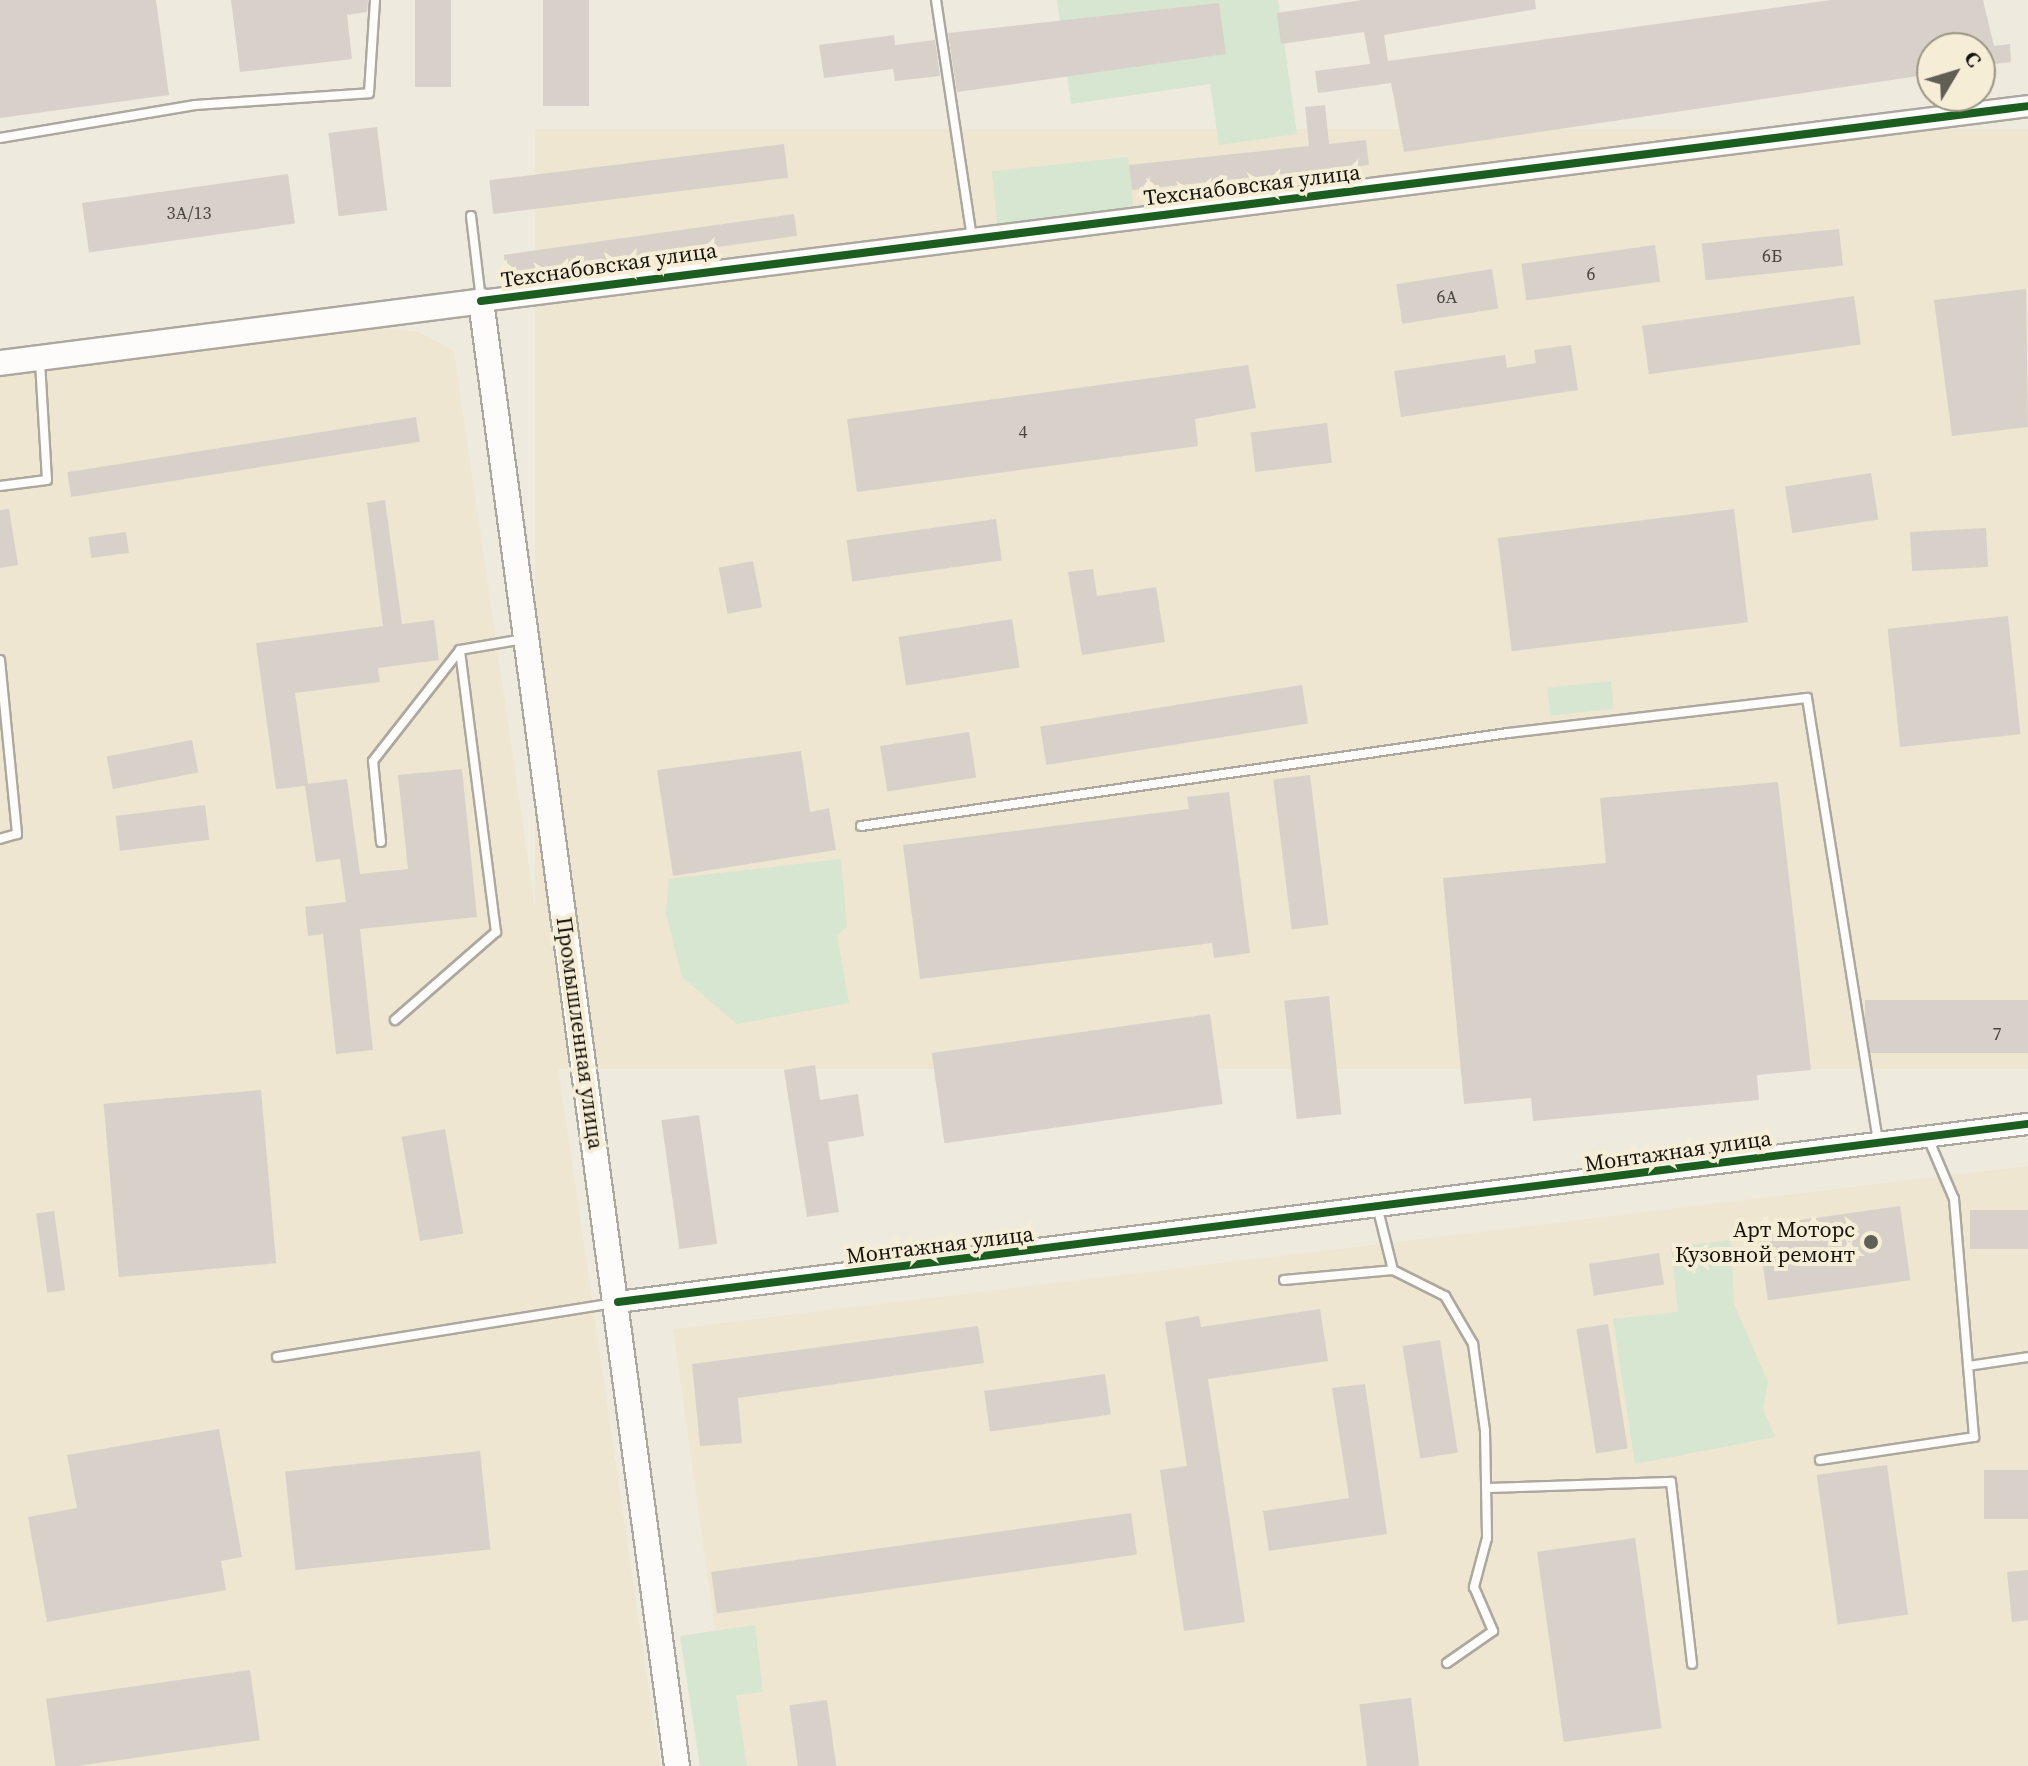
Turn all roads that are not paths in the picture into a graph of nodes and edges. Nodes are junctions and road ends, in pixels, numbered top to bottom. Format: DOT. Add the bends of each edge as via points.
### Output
graph roads {
  1 [pos="375,0"];
  2 [pos="936,0"];
  3 [pos="2028,106"];
  4 [pos="0,138"];
  5 [pos="471,216"];
  6 [pos="972,238"];
  7 [pos="481,301"];
  8 [pos="40,358"];
  9 [pos="0,363"];
  10 [pos="0,486"];
  11 [pos="525,639"];
  12 [pos="460,650"];
  13 [pos="0,660"];
  14 [pos="861,826"];
  15 [pos="0,839"];
  16 [pos="381,842"];
  17 [pos="395,1020"];
  18 [pos="2028,1124"];
  19 [pos="1928,1137"];
  20 [pos="1878,1142"];
  21 [pos="1378,1210"];
  22 [pos="1393,1270"];
  23 [pos="1284,1280"];
  24 [pos="618,1302"];
  25 [pos="277,1357"];
  26 [pos="2028,1357"];
  27 [pos="1968,1366"];
  28 [pos="1820,1460"];
  29 [pos="1486,1488"];
  30 [pos="1447,1663"];
  31 [pos="1692,1664"];
  32 [pos="677,1766"];
  1 -- 4 [label="lane" via="369,93 195,105"];
  2 -- 6 [label="lane"];
  3 -- 6 [label="street, Техснабовская улица"];
  5 -- 7 [label="lane"];
  6 -- 7 [label="street, Техснабовская улица"];
  7 -- 8 [label="main road, Техснабовская улица"];
  7 -- 11 [label="main road, Промышленная улица"];
  8 -- 9 [label="main road, Техснабовская улица"];
  8 -- 10 [label="lane" via="47,480"];
  11 -- 12 [label="lane"];
  11 -- 24 [label="main road, Промышленная улица"];
  12 -- 16 [label="lane" via="373,761"];
  12 -- 17 [label="lane" via="496,932"];
  13 -- 15 [label="lane" via="17,834"];
  14 -- 20 [label="lane" via="1508,733 1807,698"];
  18 -- 19 [label="street, Монтажная улица"];
  19 -- 20 [label="street, Монтажная улица"];
  19 -- 27 [label="lane" via="1954,1199"];
  20 -- 21 [label="street, Монтажная улица"];
  21 -- 22 [label="lane"];
  21 -- 24 [label="street, Монтажная улица"];
  22 -- 23 [label="lane"];
  22 -- 29 [label="lane" via="1445,1296 1473,1344"];
  24 -- 25 [label="lane"];
  24 -- 32 [label="main road, Промышленная улица"];
  26 -- 27 [label="lane"];
  27 -- 28 [label="lane" via="1974,1437"];
  29 -- 30 [label="lane" via="1487,1538 1474,1587 1493,1631"];
  29 -- 31 [label="lane" via="1671,1482"];
}
